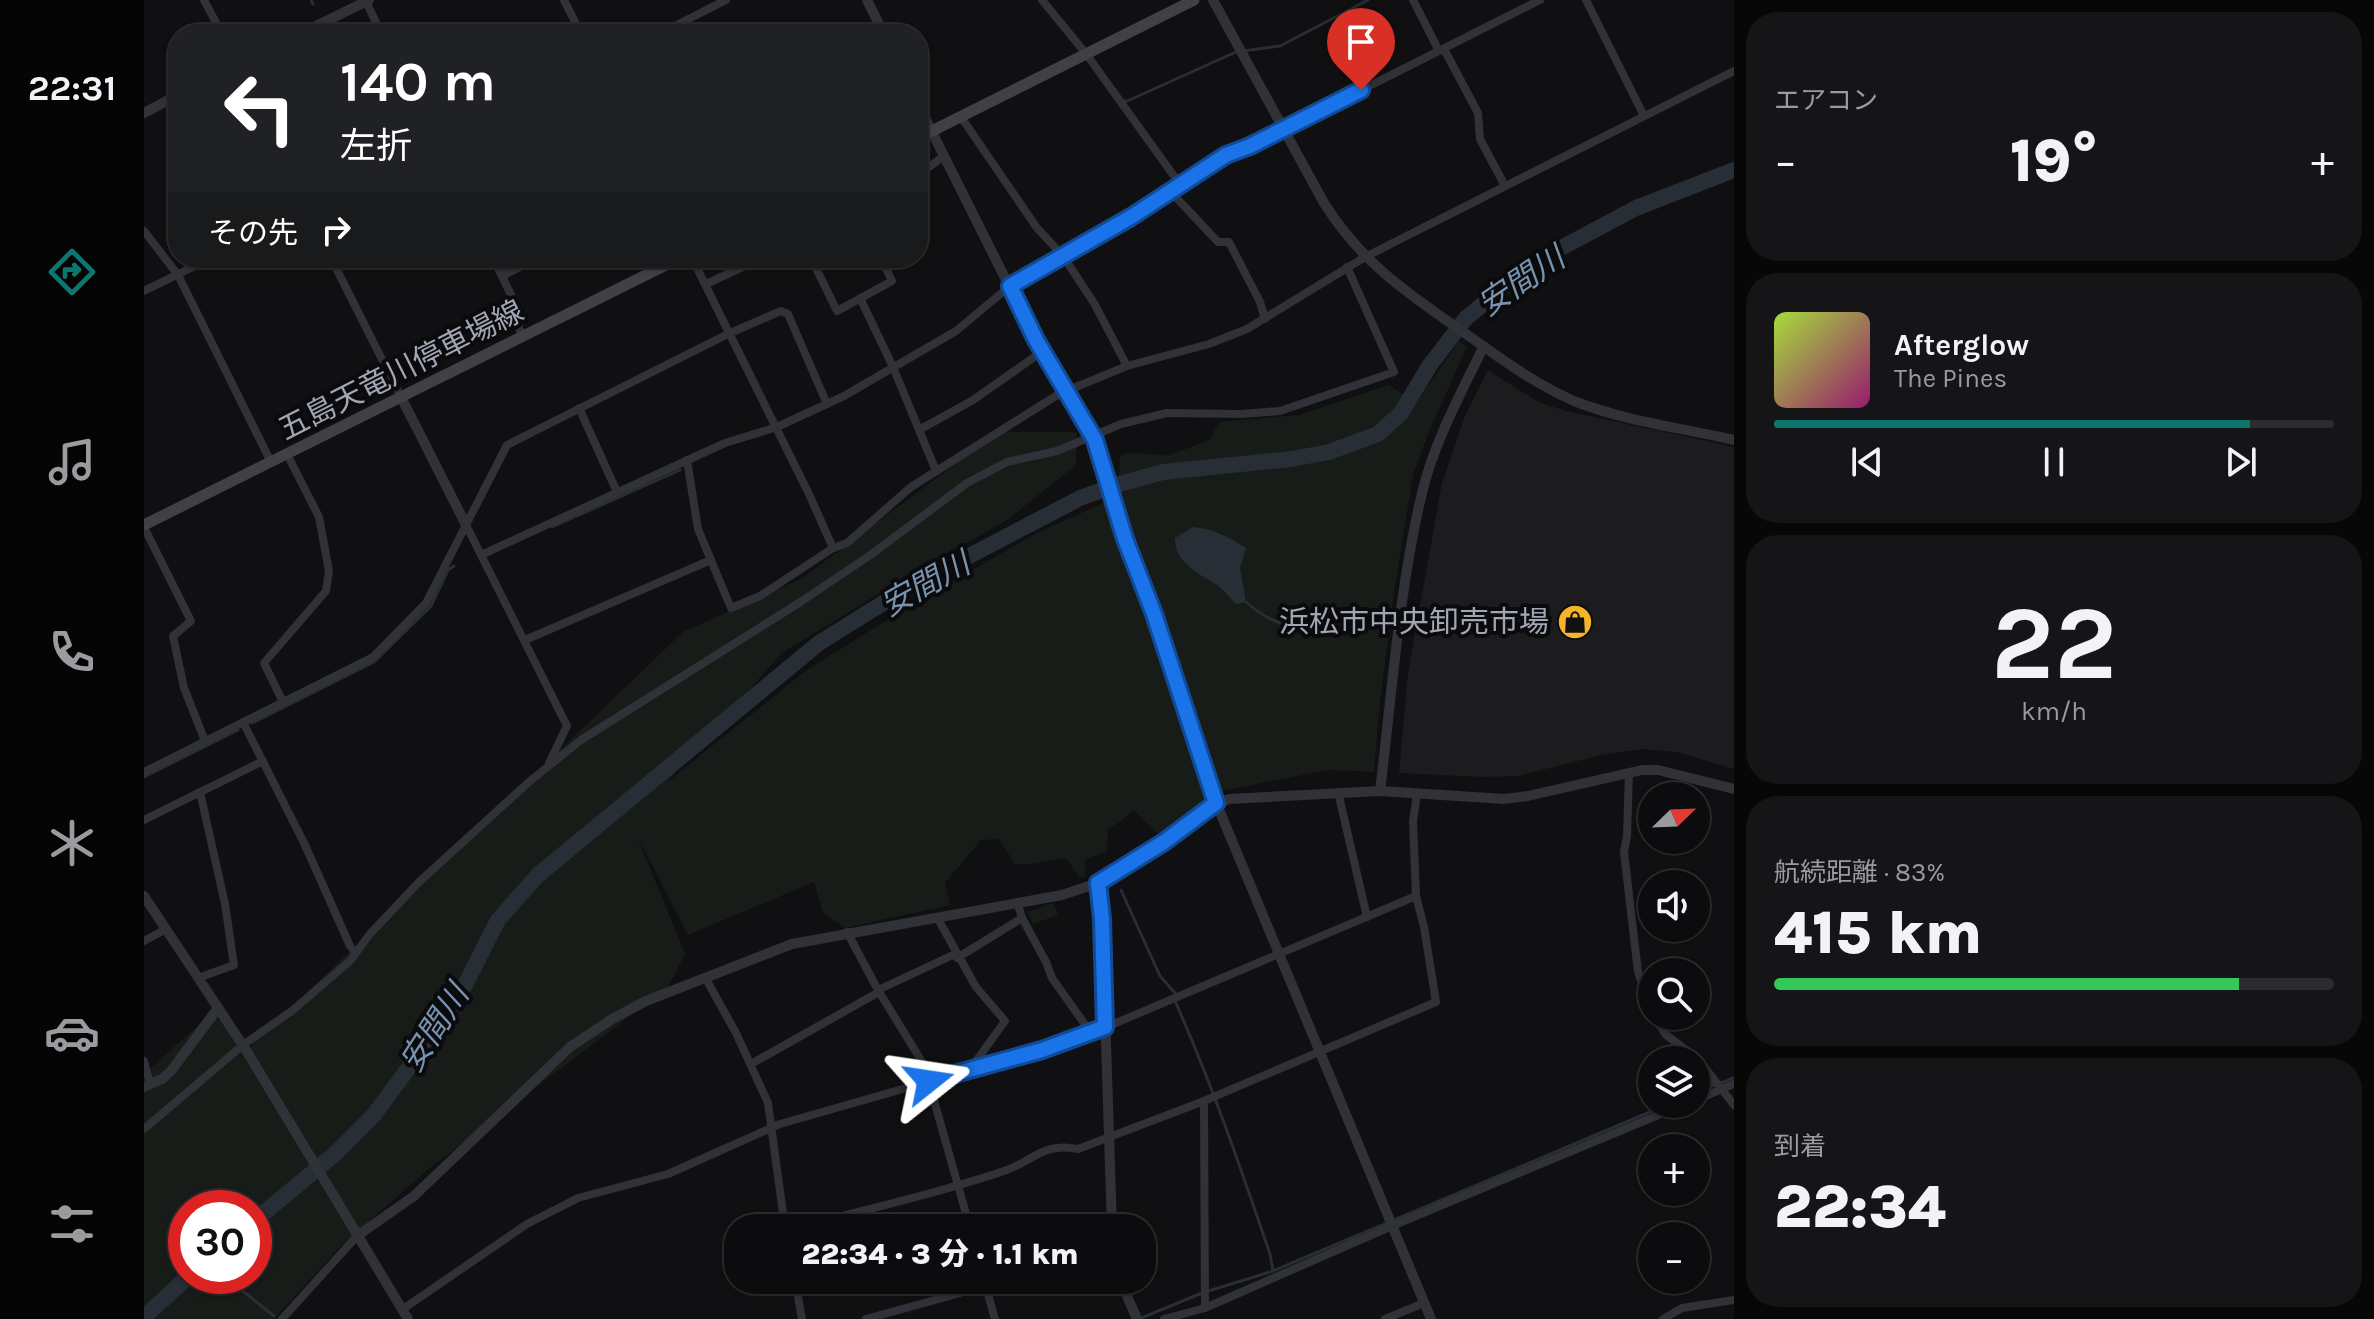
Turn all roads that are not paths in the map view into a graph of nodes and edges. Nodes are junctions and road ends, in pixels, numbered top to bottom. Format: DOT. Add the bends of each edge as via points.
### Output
graph roads {
  1 [pos="204,0"];
  2 [pos="564,0"];
  3 [pos="726,0"];
  4 [pos="867,0"];
  5 [pos="1042,0"];
  6 [pos="1194,0"];
  7 [pos="1213,0"];
  8 [pos="1413,0"];
  9 [pos="1540,0"];
  10 [pos="1586,0"];
  11 [pos="367,1"];
  12 [pos="217,24"];
  13 [pos="320,24"];
  14 [pos="377,24"];
  15 [pos="576,24"];
  16 [pos="679,24"];
  17 [pos="879,24"];
  18 [pos="1441,50"];
  19 [pos="1087,55"];
  20 [pos="1734,71"];
  21 [pos="168,100"];
  22 [pos="144,113"];
  23 [pos="1644,116"];
  24 [pos="961,117"];
  25 [pos="928,126"];
  26 [pos="1283,128"];
  27 [pos="931,132"];
  28 [pos="928,133"];
  29 [pos="944,156"];
  30 [pos="928,168"];
  31 [pos="1179,183"];
  32 [pos="1505,186"];
  33 [pos="1169,190"];
  34 [pos="144,231"];
  35 [pos="1063,256"];
  36 [pos="1365,257"];
  37 [pos="168,262"];
  38 [pos="1347,267"];
  39 [pos="173,268"];
  40 [pos="192,268"];
  41 [pos="336,268"];
  42 [pos="498,268"];
  43 [pos="518,268"];
  44 [pos="660,268"];
  45 [pos="697,268"];
  46 [pos="740,268"];
  47 [pos="816,268"];
  48 [pos="886,268"];
  49 [pos="178,275"];
  50 [pos="502,276"];
  51 [pos="706,284"];
  52 [pos="1010,286"];
  53 [pos="144,291"];
  54 [pos="860,298"];
  55 [pos="1265,319"];
  56 [pos="730,333"];
  57 [pos="524,336"];
  58 [pos="1484,346"];
  59 [pos="1043,351"];
  60 [pos="1127,366"];
  61 [pos="893,367"];
  62 [pos="1066,391"];
  63 [pos="401,397"];
  64 [pos="827,404"];
  65 [pos="579,408"];
  66 [pos="777,427"];
  67 [pos="919,430"];
  68 [pos="1094,437"];
  69 [pos="1734,440"];
  70 [pos="287,454"];
  71 [pos="687,460"];
  72 [pos="271,462"];
  73 [pos="936,471"];
  74 [pos="617,492"];
  75 [pos="466,525"];
  76 [pos="144,526"];
  77 [pos="833,548"];
  78 [pos="481,555"];
  79 [pos="711,560"];
  80 [pos="525,640"];
  81 [pos="283,702"];
  82 [pos="243,722"];
  83 [pos="205,741"];
  84 [pos="263,761"];
  85 [pos="547,767"];
  86 [pos="144,772"];
  87 [pos="1629,773"];
  88 [pos="1734,789"];
  89 [pos="1380,791"];
  90 [pos="200,792"];
  91 [pos="1338,792"];
  92 [pos="1417,794"];
  93 [pos="1216,803"];
  94 [pos="144,820"];
  95 [pos="1098,883"];
  96 [pos="144,896"];
  97 [pos="1416,896"];
  98 [pos="1017,902"];
  99 [pos="1367,917"];
  100 [pos="1022,918"];
  101 [pos="938,919"];
  102 [pos="166,929"];
  103 [pos="847,932"];
  104 [pos="144,941"];
  105 [pos="356,953"];
  106 [pos="1279,954"];
  107 [pos="956,956"];
  108 [pos="1638,972"];
  109 [pos="198,978"];
  110 [pos="706,979"];
  111 [pos="878,991"];
  112 [pos="218,1008"];
  113 [pos="1105,1027"];
  114 [pos="1663,1030"];
  115 [pos="1091,1033"];
  116 [pos="243,1045"];
  117 [pos="1320,1052"];
  118 [pos="144,1061"];
  119 [pos="751,1064"];
  120 [pos="978,1068"];
  121 [pos="929,1081"];
  122 [pos="1734,1084"];
  123 [pos="147,1086"];
  124 [pos="1721,1089"];
  125 [pos="1710,1094"];
  126 [pos="1211,1098"];
  127 [pos="1734,1105"];
  128 [pos="1651,1118"];
  129 [pos="772,1127"];
  130 [pos="144,1129"];
  131 [pos="1109,1137"];
  132 [pos="957,1184"];
  133 [pos="783,1214"];
  134 [pos="848,1214"];
  135 [pos="966,1214"];
  136 [pos="1112,1214"];
  137 [pos="1392,1226"];
  138 [pos="357,1236"];
  139 [pos="798,1294"];
  140 [pos="949,1294"];
  141 [pos="988,1294"];
  142 [pos="1126,1294"];
  143 [pos="1734,1300"];
  144 [pos="1424,1303"];
  145 [pos="1205,1308"];
  146 [pos="406,1314"];
  147 [pos="282,1319"];
  148 [pos="802,1319"];
  149 [pos="866,1319"];
  150 [pos="995,1319"];
  151 [pos="1137,1319"];
  152 [pos="1164,1319"];
  153 [pos="1385,1319"];
  154 [pos="1431,1319"];
  155 [pos="1663,1319"];
  1 -- 12 [label="street"];
  2 -- 15 [label="street"];
  3 -- 16 [label="street"];
  4 -- 17 [label="street"];
  5 -- 19 [label="street"];
  6 -- 19 [label="main road"];
  7 -- 26 [label="street"];
  8 -- 18 [label="street"];
  9 -- 18 [label="street"];
  10 -- 23 [label="street"];
  11 -- 13 [label="street"];
  11 -- 14 [label="street"];
  18 -- 26 [label="street"];
  18 -- 32 [label="street" via="1478,113 1480,139"];
  19 -- 24 [label="main road"];
  19 -- 31 [label="street"];
  20 -- 23 [label="street"];
  21 -- 22 [label="street"];
  23 -- 32 [label="street"];
  24 -- 27 [label="main road"];
  24 -- 35 [label="street" via="1037,228"];
  25 -- 27 [label="street"];
  26 -- 31 [label="street"];
  26 -- 36 [label="street" via="1324,203"];
  27 -- 28 [label="main road"];
  27 -- 29 [label="street"];
  29 -- 30 [label="street"];
  29 -- 52 [label="street"];
  31 -- 33 [label="street"];
  32 -- 36 [label="street"];
  33 -- 35 [label="street"];
  33 -- 55 [label="street" via="1218,242 1229,242"];
  34 -- 37 [label="street"];
  35 -- 52 [label="street"];
  35 -- 60 [label="street"];
  36 -- 38 [label="street"];
  36 -- 58 [label="street"];
  38 -- 55 [label="street"];
  38 -- 68 [label="street" via="1394,372 1280,411 1167,413"];
  39 -- 49 [label="street"];
  40 -- 49 [label="street"];
  41 -- 63 [label="street"];
  42 -- 50 [label="street"];
  43 -- 50 [label="street"];
  44 -- 57 [label="main road, 五島天竜川停車場線"];
  45 -- 51 [label="street"];
  46 -- 51 [label="street"];
  47 -- 54 [label="street" via="837,311"];
  48 -- 54 [label="street" via="892,281"];
  49 -- 53 [label="street"];
  49 -- 72 [label="street"];
  50 -- 57 [label="street"];
  51 -- 56 [label="street"];
  52 -- 59 [label="street"];
  52 -- 61 [label="street" via="956,331"];
  54 -- 61 [label="street"];
  55 -- 60 [label="street" via="1209,344"];
  56 -- 64 [label="street" via="781,311 788,314"];
  56 -- 65 [label="street"];
  56 -- 66 [label="street"];
  57 -- 63 [label="main road, 五島天竜川停車場線"];
  58 -- 69 [label="street" via="1577,402"];
  58 -- 89 [label="street" via="1422,491"];
  59 -- 62 [label="street"];
  59 -- 67 [label="street"];
  60 -- 62 [label="street"];
  61 -- 64 [label="street"];
  61 -- 67 [label="street"];
  62 -- 68 [label="street"];
  62 -- 73 [label="street"];
  63 -- 70 [label="main road, 五島天竜川停車場線"];
  63 -- 75 [label="street"];
  64 -- 66 [label="street"];
  65 -- 74 [label="street"];
  65 -- 75 [label="street" via="507,445"];
  66 -- 71 [label="street"];
  66 -- 77 [label="street"];
  67 -- 73 [label="street"];
  68 -- 85 [label="street" via="1007,462 967,483 869,556"];
  68 -- 93 [label="street"];
  70 -- 72 [label="main road, 五島天竜川停車場線"];
  70 -- 81 [label="street" via="319,517 329,571 326,591 264,663"];
  71 -- 74 [label="street"];
  71 -- 79 [label="street" via="698,529"];
  72 -- 76 [label="main road, 五島天竜川停車場線"];
  73 -- 77 [label="street" via="847,543"];
  74 -- 78 [label="street"];
  75 -- 78 [label="street"];
  75 -- 81 [label="street" via="426,603 373,657"];
  76 -- 83 [label="street" via="191,621 173,636 184,688"];
  77 -- 79 [label="street" via="760,596 731,608"];
  78 -- 80 [label="street"];
  79 -- 80 [label="street"];
  80 -- 85 [label="street" via="567,726"];
  81 -- 82 [label="street"];
  82 -- 83 [label="street"];
  82 -- 84 [label="street"];
  83 -- 86 [label="street"];
  84 -- 90 [label="street"];
  84 -- 105 [label="street"];
  85 -- 105 [label="street" via="419,882"];
  87 -- 88 [label="street" via="1658,770"];
  87 -- 92 [label="street" via="1504,799"];
  87 -- 108 [label="street" via="1624,852"];
  89 -- 91 [label="street"];
  89 -- 92 [label="street"];
  90 -- 94 [label="street"];
  90 -- 109 [label="street" via="234,965"];
  91 -- 93 [label="street"];
  91 -- 99 [label="street"];
  92 -- 97 [label="street"];
  93 -- 95 [label="street"];
  93 -- 106 [label="street"];
  95 -- 98 [label="street"];
  95 -- 113 [label="street"];
  96 -- 102 [label="street"];
  97 -- 99 [label="street"];
  97 -- 117 [label="street" via="1436,1002"];
  98 -- 100 [label="street"];
  98 -- 101 [label="street"];
  99 -- 106 [label="street"];
  100 -- 107 [label="street"];
  100 -- 115 [label="street" via="1052,978"];
  101 -- 103 [label="street"];
  101 -- 107 [label="street"];
  102 -- 104 [label="street"];
  102 -- 109 [label="street"];
  103 -- 110 [label="street" via="792,944"];
  103 -- 111 [label="street"];
  105 -- 116 [label="street" via="293,1010"];
  106 -- 113 [label="street"];
  106 -- 117 [label="street"];
  107 -- 111 [label="street"];
  107 -- 120 [label="street" via="1005,1021 976,1061"];
  109 -- 112 [label="street"];
  110 -- 119 [label="street"];
  110 -- 138 [label="street" via="635,1007 570,1047 414,1196"];
  111 -- 119 [label="street"];
  111 -- 121 [label="street"];
  112 -- 116 [label="street"];
  112 -- 123 [label="street" via="171,1071"];
  113 -- 115 [label="street"];
  113 -- 131 [label="street"];
  114 -- 124 [label="street" via="1698,1059"];
  115 -- 120 [label="street"];
  116 -- 130 [label="street"];
  116 -- 138 [label="street"];
  117 -- 126 [label="street"];
  117 -- 137 [label="street"];
  118 -- 123 [label="street"];
  119 -- 129 [label="street"];
  120 -- 121 [label="street"];
  121 -- 129 [label="street"];
  121 -- 132 [label="street"];
  122 -- 124 [label="street"];
  124 -- 125 [label="street"];
  124 -- 127 [label="street"];
  126 -- 131 [label="street"];
  126 -- 145 [label="street"];
  128 -- 137 [label="street"];
  129 -- 133 [label="street"];
  129 -- 146 [label="street" via="668,1174 558,1206"];
  131 -- 132 [label="street" via="1078,1149 1045,1149 1007,1170"];
  131 -- 136 [label="street"];
  132 -- 134 [label="street"];
  132 -- 135 [label="street"];
  137 -- 144 [label="street"];
  137 -- 145 [label="street"];
  138 -- 146 [label="street"];
  138 -- 147 [label="street"];
  139 -- 148 [label="street"];
  140 -- 149 [label="street"];
  141 -- 150 [label="street"];
  142 -- 151 [label="street"];
  143 -- 155 [label="street" via="1682,1308"];
  144 -- 153 [label="street"];
  144 -- 154 [label="street"];
  145 -- 152 [label="street"];
}
